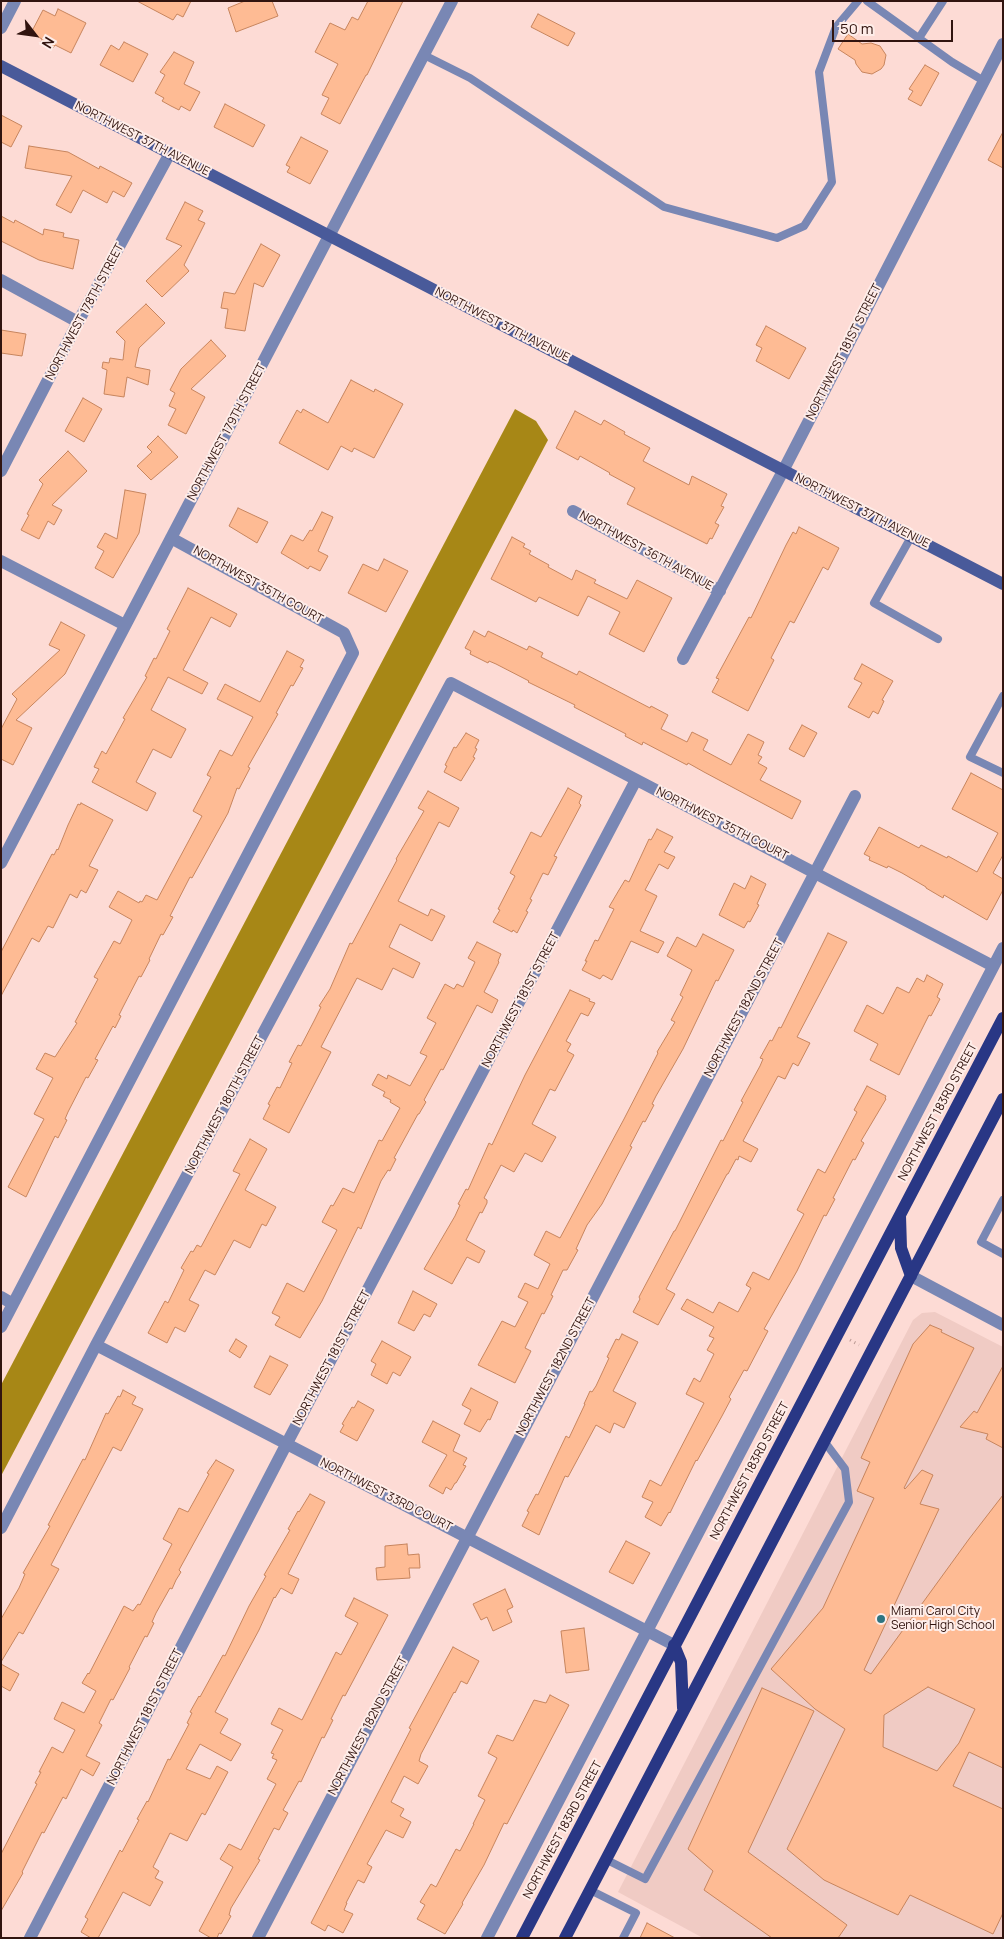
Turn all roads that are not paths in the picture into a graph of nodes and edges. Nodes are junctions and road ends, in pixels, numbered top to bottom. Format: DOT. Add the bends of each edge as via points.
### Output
graph roads {
  1 [pos="16,1"];
  2 [pos="452,1"];
  3 [pos="858,1"];
  4 [pos="867,1"];
  5 [pos="944,1"];
  6 [pos="1,28"];
  7 [pos="918,38"];
  8 [pos="1003,44"];
  9 [pos="424,55"];
  10 [pos="1,66"];
  11 [pos="984,81"];
  12 [pos="170,153"];
  13 [pos="329,236"];
  14 [pos="1,280"];
  15 [pos="78,322"];
  16 [pos="1,471"];
  17 [pos="783,471"];
  18 [pos="573,511"];
  19 [pos="911,537"];
  20 [pos="171,538"];
  21 [pos="1,561"];
  22 [pos="1003,584"];
  23 [pos="720,591"];
  24 [pos="125,626"];
  25 [pos="938,639"];
  26 [pos="683,659"];
  27 [pos="451,683"];
  28 [pos="1003,696"];
  29 [pos="1003,773"];
  30 [pos="636,780"];
  31 [pos="855,796"];
  32 [pos="1,863"];
  33 [pos="816,872"];
  34 [pos="1003,948"];
  35 [pos="993,966"];
  36 [pos="1003,1018"];
  37 [pos="1001,1105"];
  38 [pos="1003,1200"];
  39 [pos="900,1214"];
  40 [pos="1003,1254"];
  41 [pos="911,1276"];
  42 [pos="1,1297"];
  43 [pos="14,1304"];
  44 [pos="1003,1325"];
  45 [pos="1,1327"];
  46 [pos="96,1345"];
  47 [pos="824,1441"];
  48 [pos="287,1443"];
  49 [pos="1,1528"];
  50 [pos="467,1537"];
  51 [pos="647,1630"];
  52 [pos="674,1645"];
  53 [pos="683,1710"];
  54 [pos="606,1859"];
  55 [pos="590,1890"];
  56 [pos="30,1938"];
  57 [pos="258,1938"];
  58 [pos="487,1938"];
  59 [pos="522,1938"];
  60 [pos="565,1938"];
  61 [pos="623,1938"];
  1 -- 6 [label="street"];
  2 -- 9 [label="street, NORTHWEST 179TH STREET"];
  3 -- 9 [label="lane" via="836,28 819,72 832,182 804,226 777,238 664,207 470,78"];
  4 -- 7 [label="lane"];
  5 -- 7 [label="lane"];
  7 -- 11 [label="lane"];
  8 -- 11 [label="street, NORTHWEST 181ST STREET"];
  9 -- 13 [label="street, NORTHWEST 179TH STREET"];
  10 -- 12 [label="main road, NORTHWEST 37TH AVENUE"];
  11 -- 17 [label="street, NORTHWEST 181ST STREET"];
  12 -- 13 [label="main road, NORTHWEST 37TH AVENUE"];
  12 -- 15 [label="street, NORTHWEST 178TH STREET"];
  13 -- 17 [label="main road, NORTHWEST 37TH AVENUE"];
  13 -- 20 [label="street, NORTHWEST 179TH STREET"];
  14 -- 15 [label="street"];
  15 -- 16 [label="street, NORTHWEST 178TH STREET"];
  17 -- 19 [label="main road, NORTHWEST 37TH AVENUE"];
  17 -- 23 [label="street, NORTHWEST 181ST STREET"];
  18 -- 23 [label="street, NORTHWEST 36TH AVENUE"];
  19 -- 22 [label="main road, NORTHWEST 37TH AVENUE"];
  19 -- 25 [label="lane" via="874,603"];
  20 -- 24 [label="street, NORTHWEST 179TH STREET"];
  20 -- 43 [label="street, NORTHWEST 35TH COURT" via="344,633 353,653"];
  21 -- 24 [label="street"];
  23 -- 26 [label="street, NORTHWEST 181ST STREET"];
  24 -- 32 [label="street, NORTHWEST 179TH STREET"];
  27 -- 30 [label="street, NORTHWEST 35TH COURT"];
  27 -- 46 [label="street, NORTHWEST 180TH STREET"];
  28 -- 29 [label="lane" via="970,757"];
  30 -- 33 [label="street, NORTHWEST 35TH COURT"];
  30 -- 48 [label="street, NORTHWEST 181ST STREET"];
  31 -- 33 [label="street, NORTHWEST 182ND STREET"];
  33 -- 35 [label="street, NORTHWEST 35TH COURT"];
  33 -- 50 [label="street, NORTHWEST 182ND STREET"];
  34 -- 35 [label="street"];
  35 -- 51 [label="street"];
  36 -- 39 [label="main road, NORTHWEST 183RD STREET"];
  37 -- 41 [label="main road"];
  38 -- 40 [label="lane" via="981,1242"];
  39 -- 41 [label="main road" via="901,1248"];
  39 -- 52 [label="main road, NORTHWEST 183RD STREET"];
  41 -- 44 [label="street"];
  41 -- 47 [label="main road"];
  42 -- 43 [label="street"];
  43 -- 45 [label="street"];
  46 -- 48 [label="street, NORTHWEST 33RD COURT"];
  46 -- 49 [label="street, NORTHWEST 180TH STREET"];
  47 -- 53 [label="main road"];
  47 -- 54 [label="lane" via="845,1469 849,1502 646,1879"];
  48 -- 50 [label="street, NORTHWEST 33RD COURT"];
  48 -- 56 [label="street, NORTHWEST 181ST STREET"];
  50 -- 51 [label="street, NORTHWEST 33RD COURT"];
  50 -- 57 [label="street, NORTHWEST 182ND STREET"];
  51 -- 52 [label="street, NORTHWEST 33RD COURT"];
  51 -- 58 [label="street"];
  52 -- 53 [label="main road" via="682,1662"];
  52 -- 59 [label="main road, NORTHWEST 183RD STREET"];
  53 -- 54 [label="main road"];
  54 -- 55 [label="main road"];
  55 -- 60 [label="main road"];
  55 -- 61 [label="lane" via="636,1913"];
}
